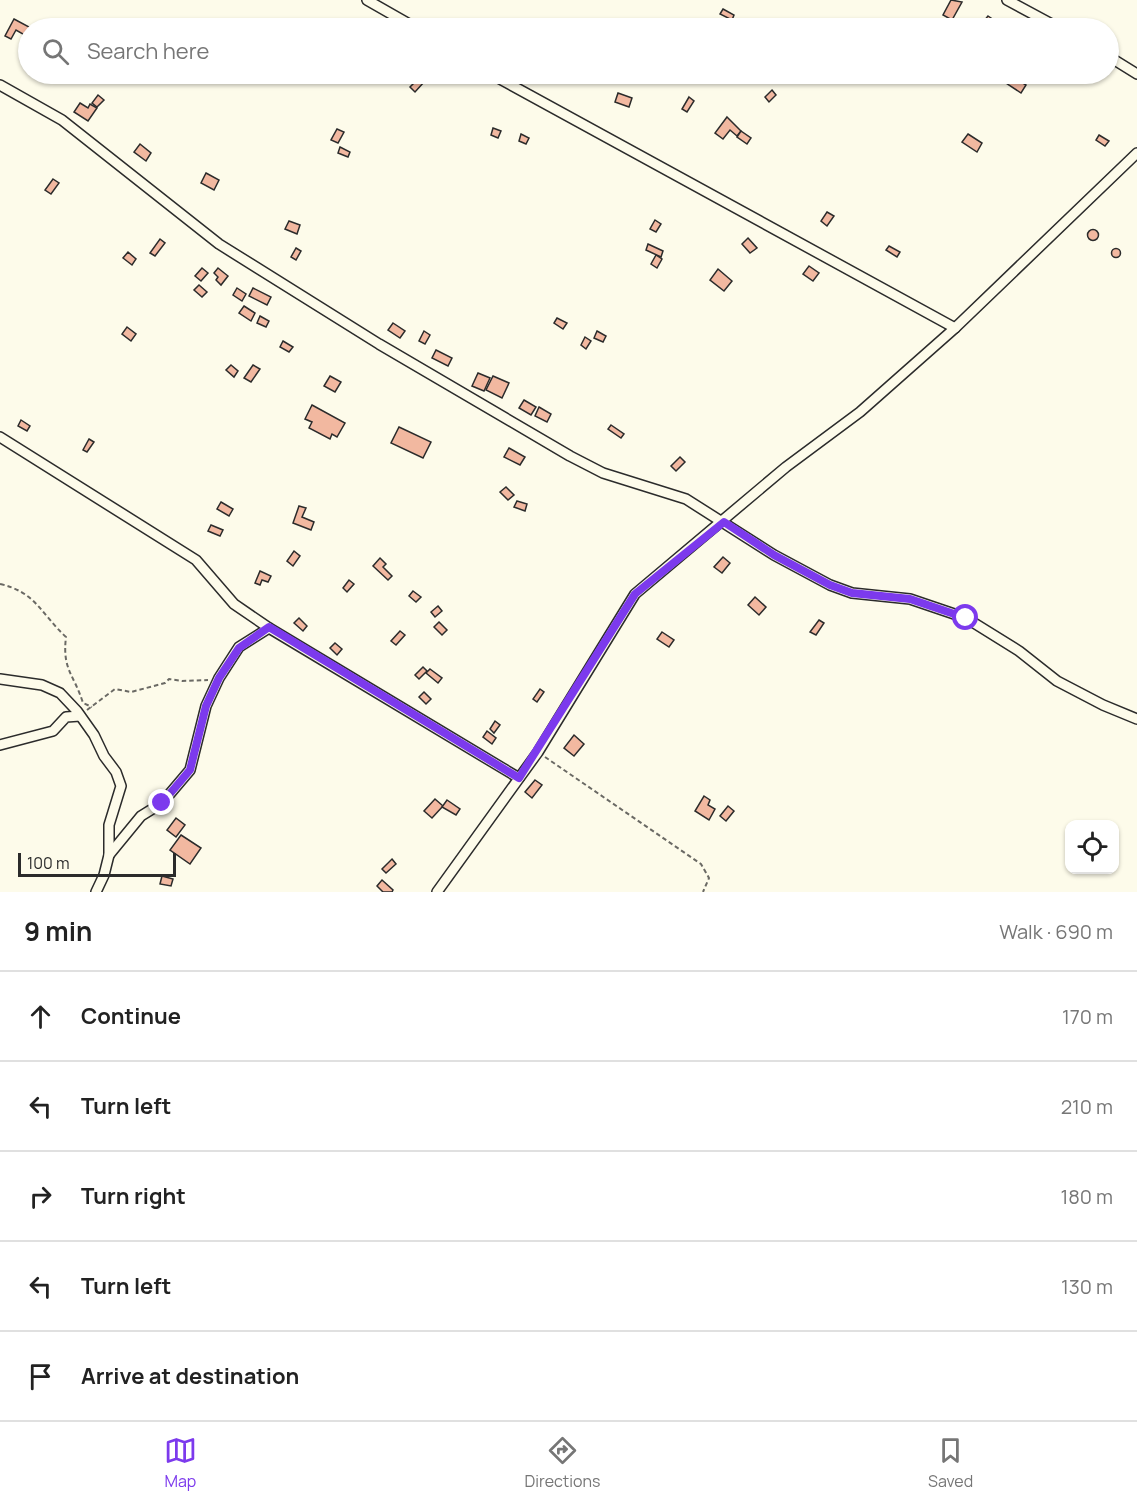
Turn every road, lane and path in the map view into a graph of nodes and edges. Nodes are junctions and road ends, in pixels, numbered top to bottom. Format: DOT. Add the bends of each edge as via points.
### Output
graph roads {
  1 [pos="368,0"];
  2 [pos="1006,0"];
  3 [pos="399,18"];
  4 [pos="1040,18"];
  5 [pos="1119,63"];
  6 [pos="1137,74"];
  7 [pos="509,84"];
  8 [pos="0,85"];
  9 [pos="1137,153"];
  10 [pos="955,328"];
  11 [pos="0,437"];
  12 [pos="724,522"];
  13 [pos="0,584"];
  14 [pos="269,627"];
  15 [pos="219,678"];
  16 [pos="0,679"];
  17 [pos="92,706"];
  18 [pos="80,716"];
  19 [pos="1137,719"];
  20 [pos="0,744"];
  21 [pos="537,752"];
  22 [pos="519,778"];
  23 [pos="109,855"];
  24 [pos="96,892"];
  25 [pos="436,892"];
  26 [pos="703,892"];
  1 -- 3 [label="street"];
  2 -- 4 [label="street"];
  5 -- 6 [label="street"];
  7 -- 10 [label="street"];
  8 -- 12 [label="street" via="62,120 219,244 379,344 603,473 686,499"];
  9 -- 10 [label="street"];
  10 -- 12 [label="street" via="860,412 786,467"];
  11 -- 14 [label="street" via="196,560 234,604"];
  12 -- 19 [label="street" via="830,585 852,593 910,599 966,618 1019,651 1057,681"];
  12 -- 21 [label="street" via="635,594"];
  13 -- 17 [label="path" via="16,587 33,598 66,637 67,669 82,703"];
  14 -- 15 [label="street" via="239,648"];
  14 -- 22 [label="street"];
  15 -- 17 [label="path" via="169,679 131,692 115,689"];
  15 -- 23 [label="street" via="206,706 190,770 162,803 141,816"];
  16 -- 18 [label="street" via="42,685 60,693"];
  17 -- 18 [label="path"];
  18 -- 20 [label="street" via="66,717 53,732"];
  18 -- 23 [label="street" via="121,786 109,825"];
  21 -- 22 [label="street"];
  21 -- 26 [label="path" via="701,864 709,878"];
  22 -- 25 [label="street"];
  23 -- 24 [label="street"];
}
